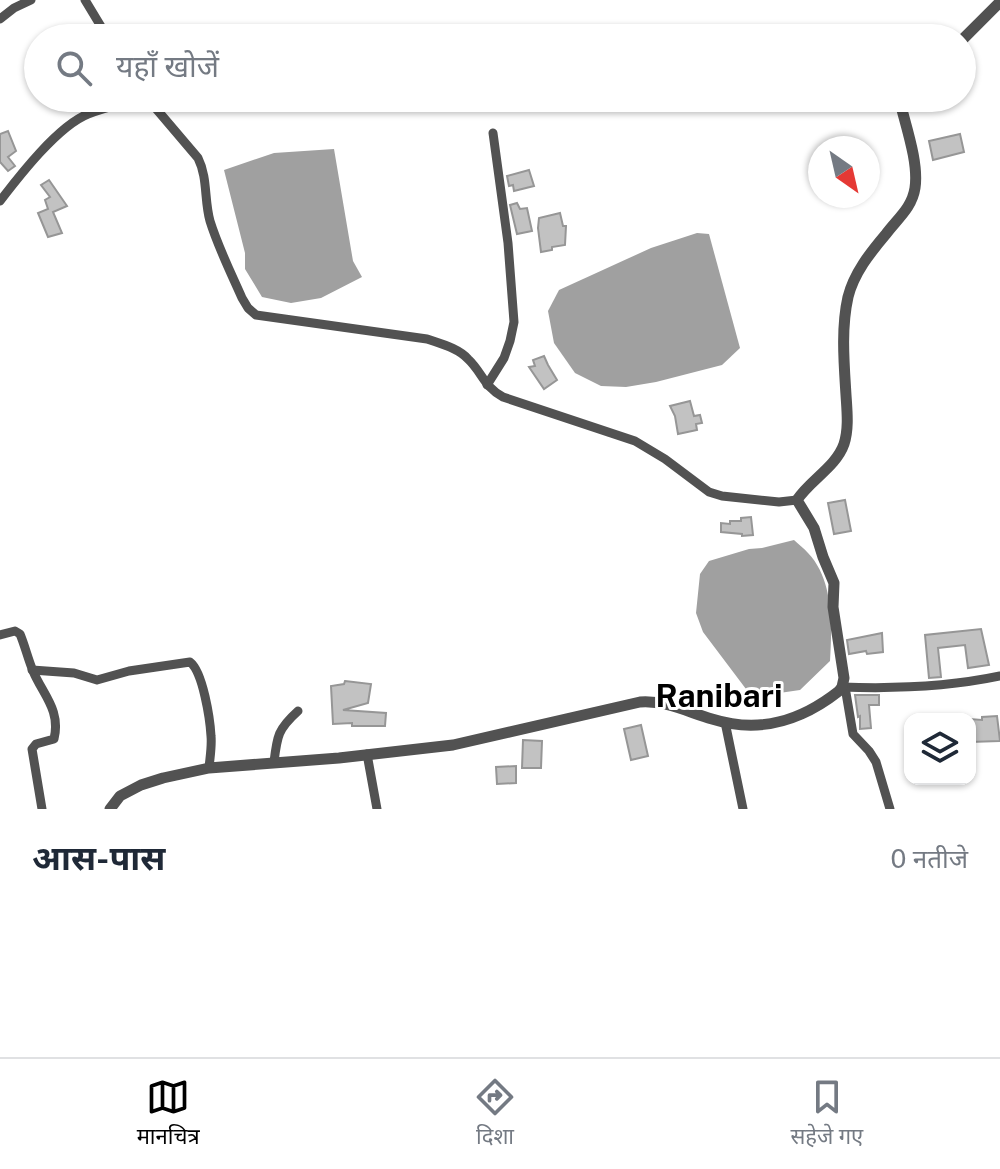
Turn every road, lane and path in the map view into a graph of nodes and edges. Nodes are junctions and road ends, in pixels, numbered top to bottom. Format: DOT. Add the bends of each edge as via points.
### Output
graph roads {
  1 [pos="31,0"];
  2 [pos="85,0"];
  3 [pos="1000,2"];
  4 [pos="0,19"];
  5 [pos="100,24"];
  6 [pos="976,26"];
  7 [pos="95,112"];
  8 [pos="157,112"];
  9 [pos="902,112"];
  10 [pos="493,133"];
  11 [pos="0,201"];
  12 [pos="487,385"];
  13 [pos="797,500"];
  14 [pos="0,635"];
  15 [pos="32,670"];
  16 [pos="1000,676"];
  17 [pos="844,687"];
  18 [pos="298,711"];
  19 [pos="725,722"];
  20 [pos="367,754"];
  21 [pos="274,762"];
  22 [pos="209,768"];
  23 [pos="42,809"];
  24 [pos="110,809"];
  25 [pos="377,809"];
  26 [pos="743,809"];
  27 [pos="890,809"];
  1 -- 4 [label="street"];
  2 -- 5 [label="street"];
  3 -- 6 [label="street"];
  7 -- 11 [label="street" via="72,124 32,161"];
  8 -- 12 [label="street" via="198,158 214,233 242,298 256,315 427,339 460,352"];
  9 -- 13 [label="street" via="915,169 913,199 852,284 843,350 844,445"];
  10 -- 12 [label="street" via="514,322 504,358"];
  12 -- 13 [label="street" via="503,397 635,441 709,492"];
  13 -- 17 [label="street" via="814,528 834,583"];
  14 -- 15 [label="street" via="20,634"];
  15 -- 22 [label="street" via="97,680 190,662 199,675 211,734"];
  15 -- 23 [label="street" via="50,701 56,729 54,739 32,749"];
  16 -- 17 [label="street" via="922,688"];
  17 -- 19 [label="street" via="788,721"];
  17 -- 27 [label="street" via="853,734 876,762"];
  18 -- 21 [label="street" via="279,730"];
  19 -- 20 [label="street" via="650,701 453,745"];
  19 -- 26 [label="street"];
  20 -- 21 [label="street"];
  20 -- 25 [label="street"];
  21 -- 22 [label="street"];
  22 -- 24 [label="street" via="129,790"];
}
